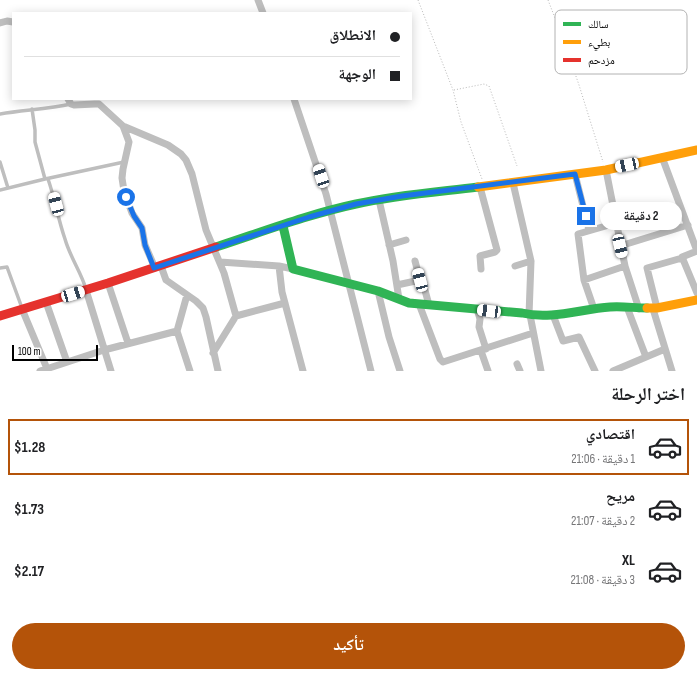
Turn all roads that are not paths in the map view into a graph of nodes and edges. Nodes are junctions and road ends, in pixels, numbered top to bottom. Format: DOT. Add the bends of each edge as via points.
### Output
graph roads {
  1 [pos="258,0"];
  2 [pos="263,12"];
  3 [pos="12,22"];
  4 [pos="0,23"];
  5 [pos="294,100"];
  6 [pos="70,101"];
  7 [pos="32,109"];
  8 [pos="0,114"];
  9 [pos="123,126"];
  10 [pos="697,150"];
  11 [pos="662,157"];
  12 [pos="0,162"];
  13 [pos="124,162"];
  14 [pos="606,170"];
  15 [pos="575,174"];
  16 [pos="47,179"];
  17 [pos="513,183"];
  18 [pos="482,187"];
  19 [pos="8,188"];
  20 [pos="0,190"];
  21 [pos="379,200"];
  22 [pos="330,211"];
  23 [pos="616,223"];
  24 [pos="283,226"];
  25 [pos="688,226"];
  26 [pos="589,230"];
  27 [pos="406,240"];
  28 [pos="389,245"];
  29 [pos="620,246"];
  30 [pos="213,249"];
  31 [pos="697,251"];
  32 [pos="682,258"];
  33 [pos="415,261"];
  34 [pos="531,261"];
  35 [pos="220,262"];
  36 [pos="279,266"];
  37 [pos="515,266"];
  38 [pos="625,266"];
  39 [pos="158,267"];
  40 [pos="0,268"];
  41 [pos="293,269"];
  42 [pos="481,269"];
  43 [pos="420,280"];
  44 [pos="584,280"];
  45 [pos="108,283"];
  46 [pos="349,283"];
  47 [pos="397,285"];
  48 [pos="86,290"];
  49 [pos="378,291"];
  50 [pos="697,292"];
  51 [pos="187,295"];
  52 [pos="400,299"];
  53 [pos="697,300"];
  54 [pos="46,302"];
  55 [pos="285,303"];
  56 [pos="419,304"];
  57 [pos="429,305"];
  58 [pos="627,307"];
  59 [pos="655,308"];
  60 [pos="22,309"];
  61 [pos="477,309"];
  62 [pos="594,309"];
  63 [pos="639,309"];
  64 [pos="530,315"];
  65 [pos="553,315"];
  66 [pos="0,316"];
  67 [pos="236,316"];
  68 [pos="177,331"];
  69 [pos="533,333"];
  70 [pos="128,343"];
  71 [pos="665,349"];
  72 [pos="104,350"];
  73 [pos="483,350"];
  74 [pos="213,353"];
  75 [pos="646,357"];
  76 [pos="67,362"];
  77 [pos="517,364"];
  78 [pos="44,370"];
  79 [pos="111,371"];
  80 [pos="190,371"];
  81 [pos="218,371"];
  82 [pos="303,371"];
  83 [pos="370,371"];
  84 [pos="400,371"];
  85 [pos="488,371"];
  86 [pos="520,371"];
  87 [pos="541,371"];
  88 [pos="595,371"];
  89 [pos="612,371"];
  90 [pos="672,371"];
  1 -- 2 [label="street"];
  3 -- 4 [label="street"];
  5 -- 22 [label="street" via="323,182"];
  6 -- 7 [label="lane" via="54,108"];
  6 -- 9 [label="street" via="77,105 98,104"];
  7 -- 8 [label="lane"];
  7 -- 16 [label="lane" via="35,142"];
  9 -- 13 [label="street" via="129,142"];
  9 -- 30 [label="street" via="168,145 186,160"];
  10 -- 11 [label="street"];
  11 -- 14 [label="street"];
  11 -- 25 [label="street"];
  12 -- 19 [label="lane"];
  13 -- 16 [label="lane"];
  13 -- 39 [label="street" via="124,191 132,213 142,228 145,245"];
  14 -- 15 [label="street"];
  14 -- 23 [label="street"];
  15 -- 17 [label="street"];
  15 -- 26 [label="street"];
  16 -- 19 [label="lane"];
  16 -- 48 [label="lane" via="65,241"];
  17 -- 18 [label="street"];
  17 -- 34 [label="street"];
  18 -- 21 [label="street"];
  18 -- 42 [label="street" via="497,250 480,256"];
  19 -- 20 [label="lane"];
  21 -- 22 [label="street"];
  21 -- 28 [label="street"];
  22 -- 24 [label="street"];
  22 -- 46 [label="street"];
  23 -- 26 [label="street"];
  23 -- 29 [label="street"];
  24 -- 30 [label="street"];
  24 -- 41 [label="street"];
  25 -- 29 [label="street"];
  25 -- 31 [label="street"];
  26 -- 44 [label="street" via="578,234"];
  27 -- 28 [label="street"];
  28 -- 47 [label="street"];
  29 -- 38 [label="street"];
  30 -- 35 [label="street"];
  30 -- 39 [label="street"];
  31 -- 32 [label="street"];
  32 -- 50 [label="street"];
  32 -- 59 [label="street" via="648,268"];
  33 -- 43 [label="street"];
  34 -- 37 [label="street"];
  34 -- 64 [label="street"];
  35 -- 36 [label="street"];
  35 -- 67 [label="street"];
  36 -- 41 [label="street"];
  36 -- 55 [label="street"];
  38 -- 44 [label="street"];
  38 -- 63 [label="street"];
  39 -- 45 [label="street"];
  39 -- 51 [label="street" via="166,280"];
  40 -- 60 [label="lane" via="7,268"];
  41 -- 46 [label="street"];
  43 -- 47 [label="street"];
  43 -- 57 [label="street"];
  44 -- 62 [label="street"];
  45 -- 48 [label="street"];
  45 -- 70 [label="street"];
  46 -- 49 [label="street"];
  46 -- 83 [label="street"];
  47 -- 52 [label="street"];
  48 -- 54 [label="street"];
  48 -- 72 [label="street"];
  49 -- 52 [label="street"];
  49 -- 84 [label="street"];
  51 -- 68 [label="street"];
  51 -- 74 [label="street" via="203,308"];
  52 -- 56 [label="street"];
  53 -- 59 [label="street"];
  54 -- 60 [label="street"];
  54 -- 76 [label="street"];
  55 -- 67 [label="street"];
  55 -- 82 [label="street"];
  56 -- 57 [label="street"];
  56 -- 73 [label="street" via="442,362"];
  57 -- 61 [label="street"];
  58 -- 62 [label="street"];
  58 -- 63 [label="street"];
  58 -- 75 [label="street"];
  59 -- 63 [label="street"];
  59 -- 71 [label="street"];
  60 -- 66 [label="street"];
  60 -- 78 [label="street"];
  61 -- 64 [label="street"];
  61 -- 73 [label="street"];
  62 -- 65 [label="street"];
  64 -- 65 [label="street"];
  64 -- 69 [label="street"];
  65 -- 88 [label="street" via="563,341 579,337"];
  67 -- 74 [label="street"];
  68 -- 70 [label="street"];
  68 -- 80 [label="street"];
  69 -- 73 [label="street"];
  69 -- 87 [label="street"];
  70 -- 72 [label="street"];
  71 -- 75 [label="street"];
  71 -- 90 [label="street"];
  72 -- 76 [label="street"];
  72 -- 79 [label="street"];
  73 -- 85 [label="street"];
  74 -- 81 [label="street"];
  75 -- 89 [label="street"];
  76 -- 78 [label="street"];
  77 -- 86 [label="street"];
}
